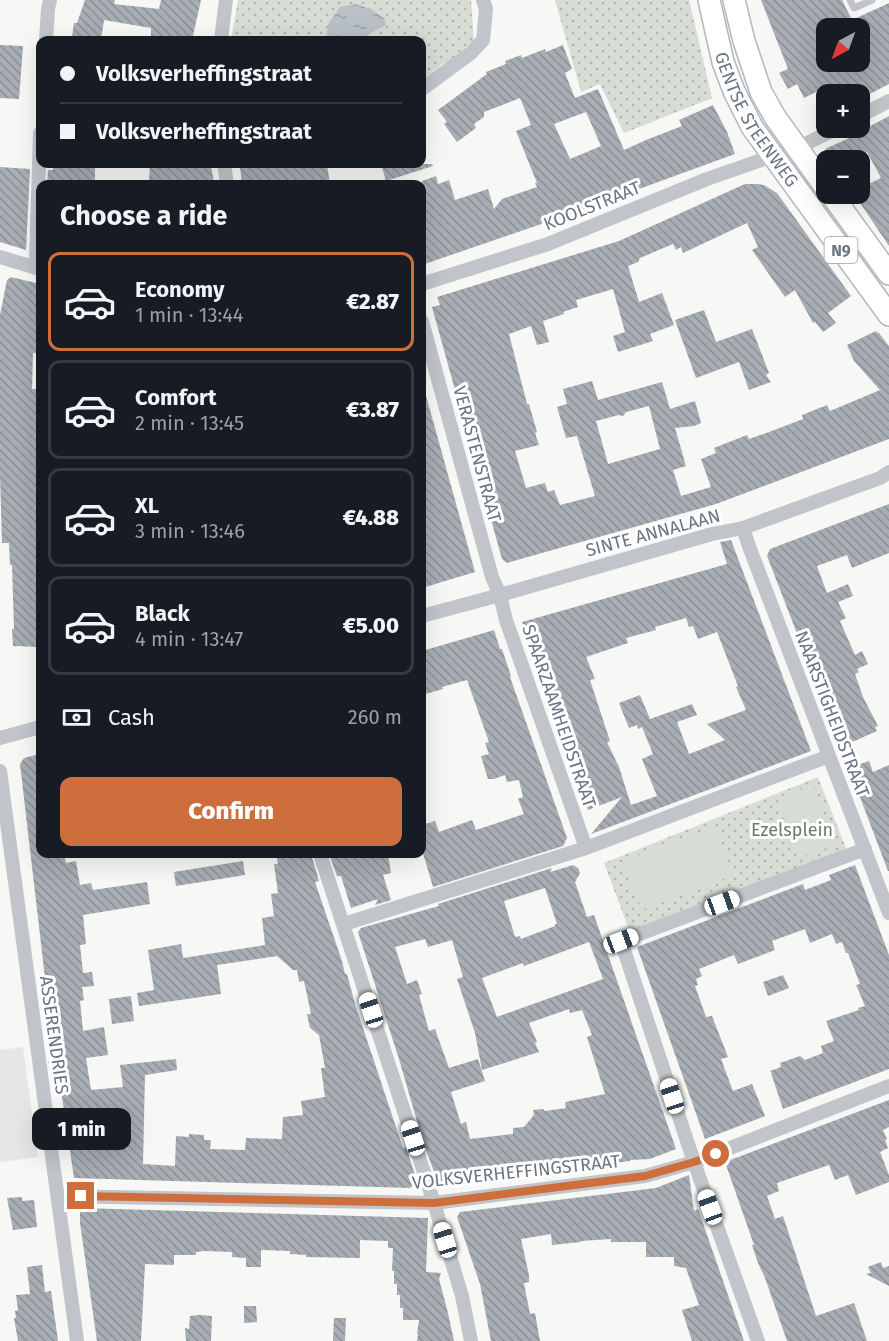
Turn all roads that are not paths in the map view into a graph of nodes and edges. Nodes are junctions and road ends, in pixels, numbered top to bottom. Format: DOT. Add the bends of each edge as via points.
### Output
graph roads {
  1 [pos="51,0"];
  2 [pos="226,0"];
  3 [pos="483,0"];
  4 [pos="709,0"];
  5 [pos="734,0"];
  6 [pos="850,0"];
  7 [pos="872,0"];
  8 [pos="46,36"];
  9 [pos="222,36"];
  10 [pos="426,86"];
  11 [pos="889,101"];
  12 [pos="870,111"];
  13 [pos="818,138"];
  14 [pos="797,148"];
  15 [pos="773,156"];
  16 [pos="816,174"];
  17 [pos="838,204"];
  18 [pos="0,257"];
  19 [pos="36,268"];
  20 [pos="889,274"];
  21 [pos="426,283"];
  22 [pos="889,315"];
  23 [pos="426,336"];
  24 [pos="889,472"];
  25 [pos="743,528"];
  26 [pos="500,595"];
  27 [pos="426,615"];
  28 [pos="36,728"];
  29 [pos="0,738"];
  30 [pos="829,756"];
  31 [pos="0,771"];
  32 [pos="586,848"];
  33 [pos="864,849"];
  34 [pos="321,858"];
  35 [pos="889,913"];
  36 [pos="344,924"];
  37 [pos="889,1086"];
  38 [pos="694,1162"];
  39 [pos="58,1196"];
  40 [pos="434,1203"];
  41 [pos="77,1341"];
  42 [pos="471,1341"];
  43 [pos="758,1341"];
  1 -- 8 [label="street"];
  2 -- 9 [label="street"];
  3 -- 10 [label="street" via="483,40"];
  4 -- 15 [label="main road, GENTSE STEENWEG / N9" via="734,91 752,127"];
  5 -- 14 [label="main road, GENTSE STEENWEG" via="761,92"];
  6 -- 7 [label="lane" via="854,8"];
  11 -- 12 [label="street"];
  13 -- 14 [label="street"];
  14 -- 15 [label="main road"];
  14 -- 16 [label="main road, GENTSE STEENWEG"];
  15 -- 21 [label="street, KOOLSTRAAT" via="548,244"];
  15 -- 22 [label="main road, GENTSE STEENWEG / N9"];
  17 -- 20 [label="main road, N9"];
  18 -- 19 [label="street"];
  23 -- 26 [label="street, VERASTENSTRAAT"];
  24 -- 25 [label="street, SINTE ANNALAAN"];
  25 -- 26 [label="street, SINTE ANNALAAN"];
  25 -- 30 [label="street, NAARSTIGHEIDSTRAAT"];
  26 -- 27 [label="street, SINTE ANNALAAN"];
  26 -- 32 [label="street, SPAARZAAMHEIDSTRAAT"];
  28 -- 29 [label="street"];
  30 -- 32 [label="street"];
  30 -- 33 [label="street, NAARSTIGHEIDSTRAAT"];
  31 -- 39 [label="street, ASSERENDRIES"];
  32 -- 36 [label="street"];
  33 -- 35 [label="street, NAARSTIGHEIDSTRAAT"];
  33 -- 38 [label="street" via="621,941"];
  34 -- 36 [label="street"];
  36 -- 40 [label="street"];
  37 -- 38 [label="street, VOLKSVERHEFFINGSTRAAT"];
  38 -- 40 [label="street, VOLKSVERHEFFINGSTRAAT" via="645,1176"];
  38 -- 43 [label="street"];
  39 -- 40 [label="street, VOLKSVERHEFFINGSTRAAT"];
  39 -- 41 [label="street, ASSERENDRIES"];
  40 -- 42 [label="street"];
}
